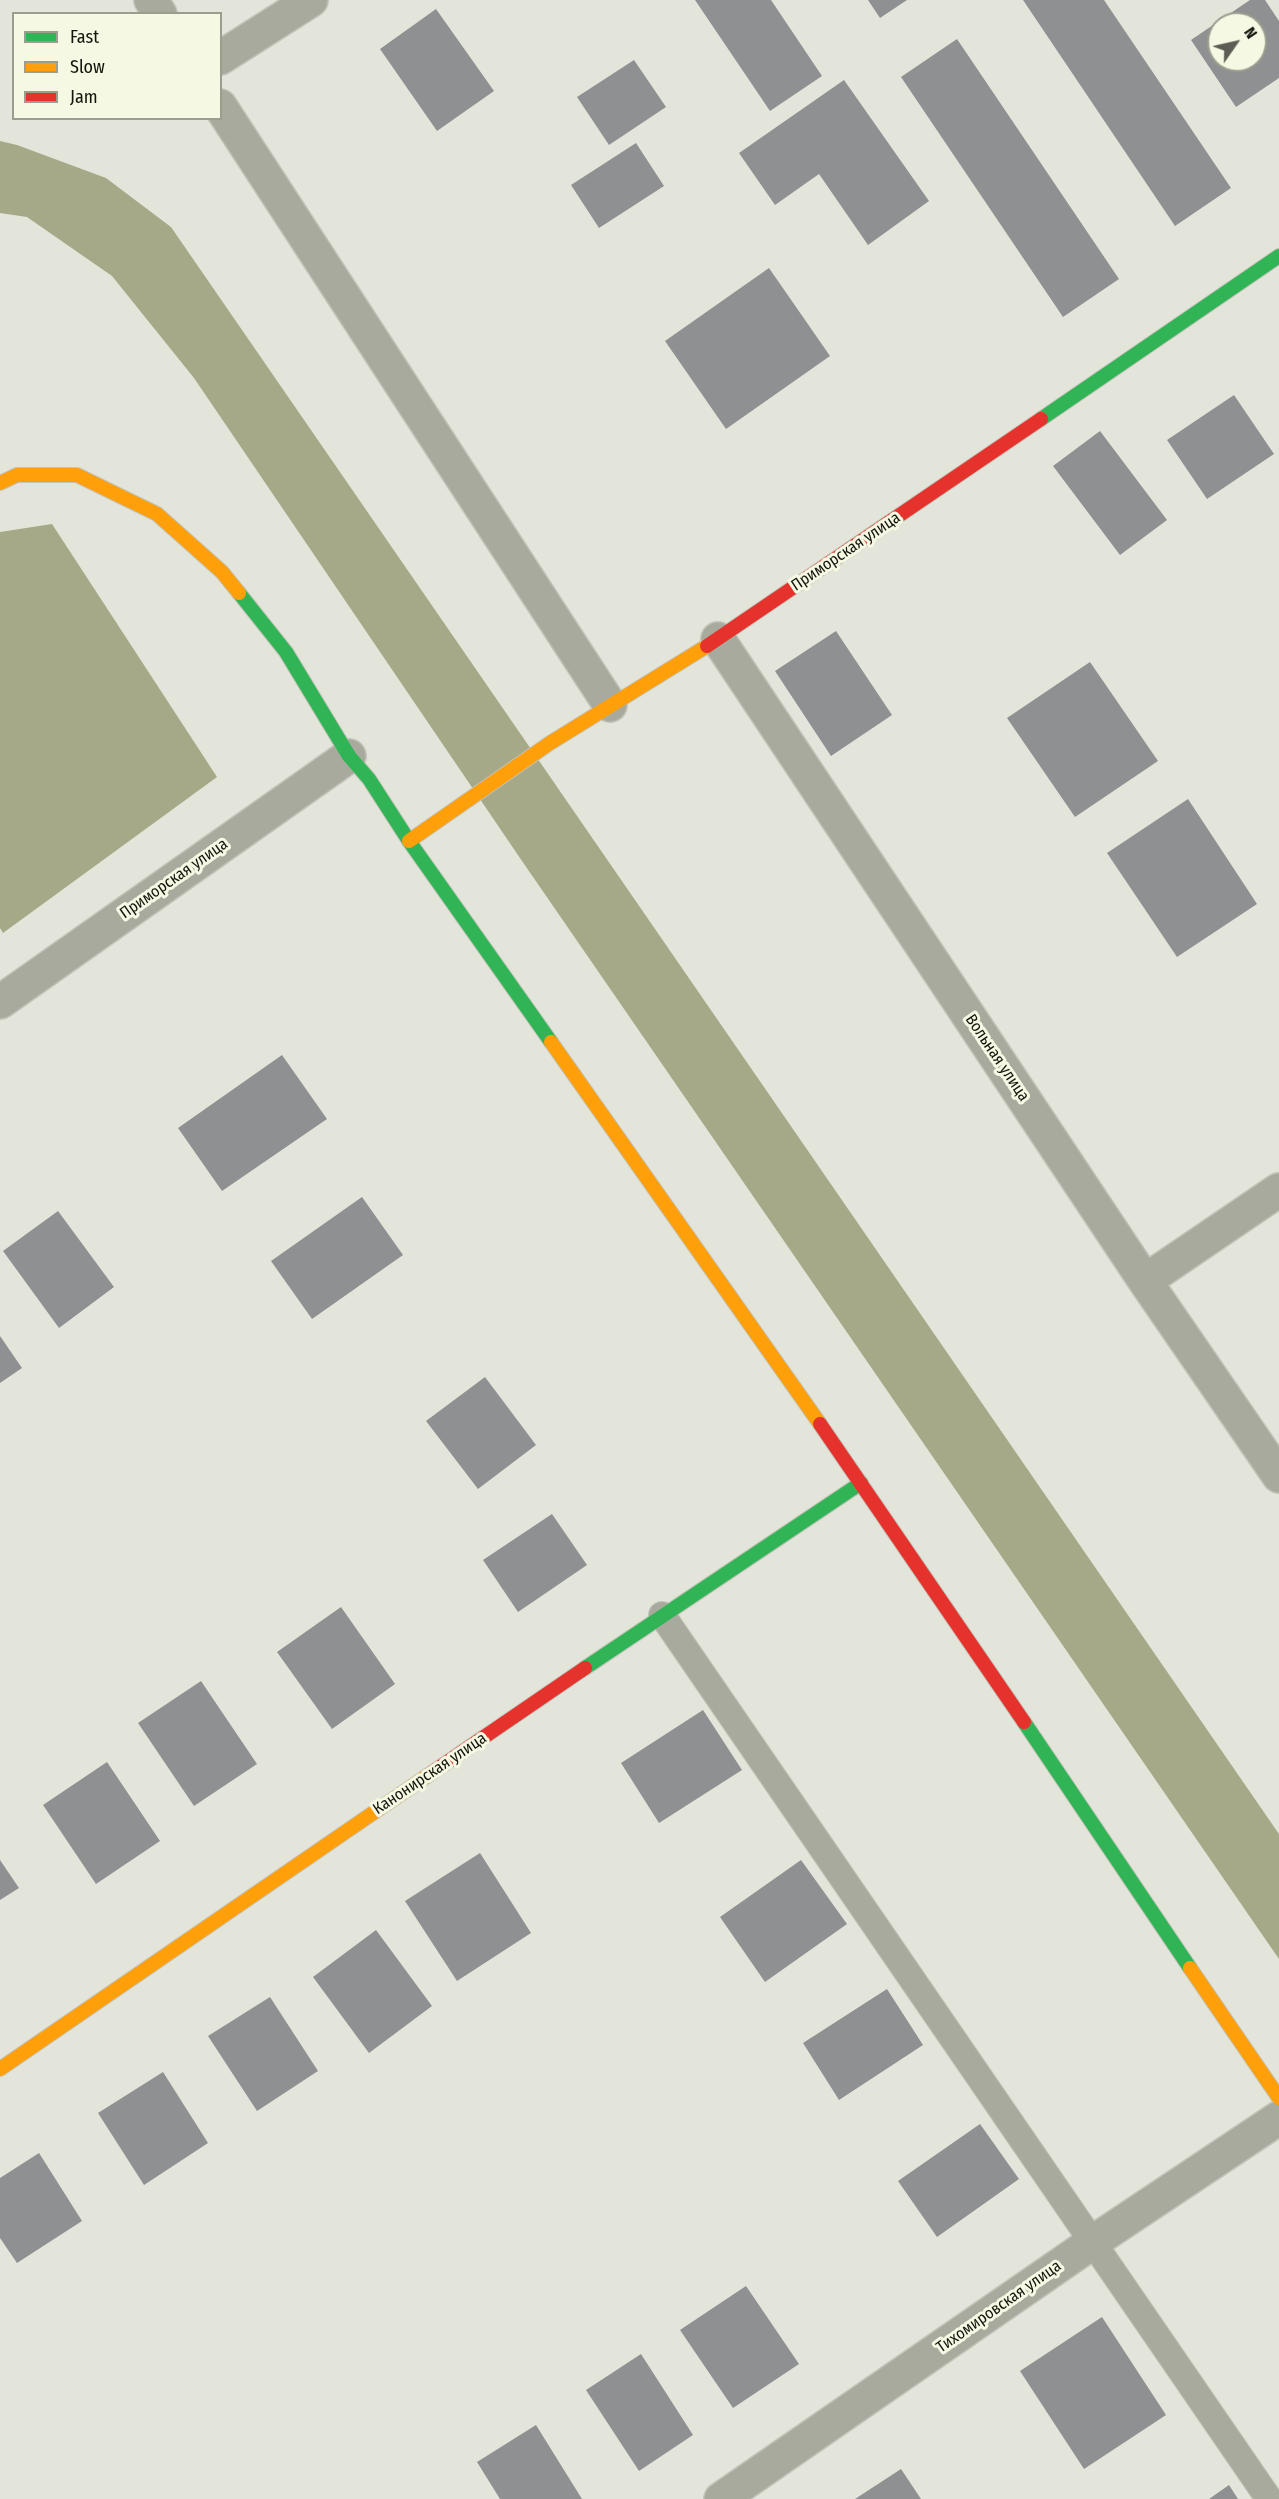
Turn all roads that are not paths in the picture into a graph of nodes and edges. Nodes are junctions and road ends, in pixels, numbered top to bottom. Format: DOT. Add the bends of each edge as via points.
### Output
graph roads {
  1 [pos="311,0"];
  2 [pos="222,56"];
  3 [pos="222,109"];
  4 [pos="1279,256"];
  5 [pos="0,483"];
  6 [pos="718,639"];
  7 [pos="610,705"];
  8 [pos="349,756"];
  9 [pos="409,842"];
  10 [pos="0,1002"];
  11 [pos="1279,1190"];
  12 [pos="1145,1281"];
  13 [pos="1279,1476"];
  14 [pos="861,1483"];
  15 [pos="662,1615"];
  16 [pos="0,2069"];
  17 [pos="1279,2098"];
  18 [pos="1279,2118"];
  19 [pos="1093,2242"];
  20 [pos="721,2499"];
  21 [pos="1269,2499"];
  1 -- 2 [label="street"];
  3 -- 7 [label="street"];
  4 -- 6 [label="street, Приморская улица"];
  5 -- 8 [label="street" via="18,475 77,476 157,514 222,572 279,643"];
  6 -- 7 [label="street, Приморская улица"];
  6 -- 12 [label="street, Вольная улица"];
  7 -- 9 [label="street, Приморская улица"];
  8 -- 9 [label="street" via="369,779"];
  8 -- 10 [label="street, Приморская улица"];
  9 -- 14 [label="street"];
  11 -- 12 [label="street"];
  12 -- 13 [label="street, Вольная улица"];
  14 -- 15 [label="street, Канонирская улица"];
  14 -- 17 [label="street"];
  15 -- 16 [label="street, Канонирская улица"];
  15 -- 19 [label="lane"];
  18 -- 19 [label="street, Тихомировская улица"];
  19 -- 20 [label="street, Тихомировская улица"];
  19 -- 21 [label="lane"];
}
